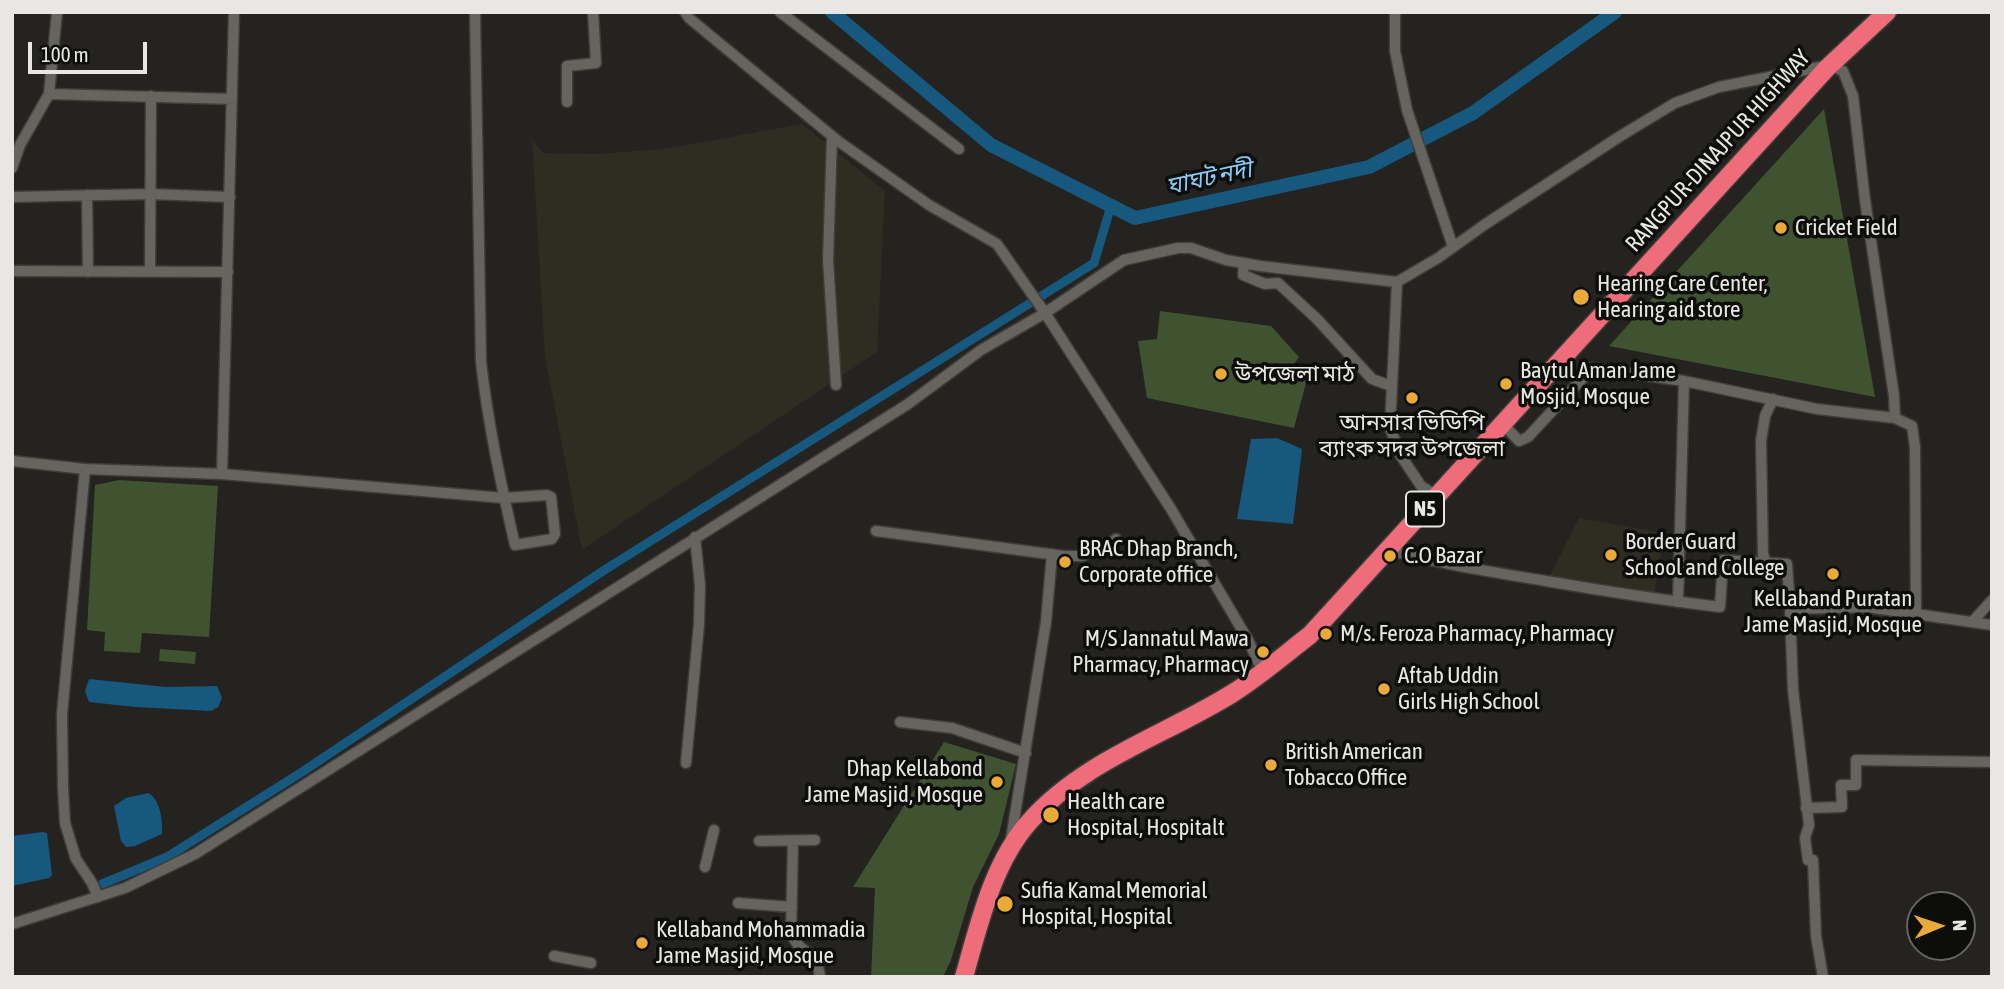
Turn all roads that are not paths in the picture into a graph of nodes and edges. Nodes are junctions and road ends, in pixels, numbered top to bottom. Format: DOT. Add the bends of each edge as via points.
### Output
graph roads {
  1 [pos="57,12"];
  2 [pos="234,12"];
  3 [pos="475,12"];
  4 [pos="593,12"];
  5 [pos="685,12"];
  6 [pos="780,12"];
  7 [pos="1395,12"];
  8 [pos="1887,12"];
  9 [pos="1830,65"];
  10 [pos="49,94"];
  11 [pos="150,96"];
  12 [pos="232,99"];
  13 [pos="567,102"];
  14 [pos="832,136"];
  15 [pos="959,149"];
  16 [pos="12,168"];
  17 [pos="150,194"];
  18 [pos="87,195"];
  19 [pos="12,197"];
  20 [pos="230,197"];
  21 [pos="1453,247"];
  22 [pos="1244,264"];
  23 [pos="12,271"];
  24 [pos="150,271"];
  25 [pos="88,272"];
  26 [pos="228,272"];
  27 [pos="1397,282"];
  28 [pos="1044,311"];
  29 [pos="1684,381"];
  30 [pos="836,385"];
  31 [pos="1391,386"];
  32 [pos="1773,399"];
  33 [pos="1895,418"];
  34 [pos="1503,424"];
  35 [pos="12,461"];
  36 [pos="85,469"];
  37 [pos="222,474"];
  38 [pos="1437,496"];
  39 [pos="505,498"];
  40 [pos="876,531"];
  41 [pos="695,537"];
  42 [pos="1116,539"];
  43 [pos="1389,550"];
  44 [pos="1052,554"];
  45 [pos="1766,562"];
  46 [pos="1992,600"];
  47 [pos="1678,602"];
  48 [pos="1790,609"];
  49 [pos="1916,614"];
  50 [pos="1973,621"];
  51 [pos="1992,625"];
  52 [pos="1263,672"];
  53 [pos="900,722"];
  54 [pos="1026,753"];
  55 [pos="1992,762"];
  56 [pos="686,764"];
  57 [pos="1806,808"];
  58 [pos="715,831"];
  59 [pos="816,840"];
  60 [pos="760,841"];
  61 [pos="793,841"];
  62 [pos="1009,850"];
  63 [pos="705,867"];
  64 [pos="98,897"];
  65 [pos="738,903"];
  66 [pos="793,907"];
  67 [pos="12,924"];
  68 [pos="554,956"];
  69 [pos="591,963"];
  70 [pos="820,977"];
  71 [pos="964,977"];
  72 [pos="1823,977"];
  1 -- 10 [label="street"];
  2 -- 12 [label="street"];
  3 -- 39 [label="street" via="481,362"];
  4 -- 13 [label="street" via="596,63 567,66"];
  5 -- 14 [label="street"];
  6 -- 15 [label="street"];
  7 -- 21 [label="street" via="1395,51 1407,110"];
  8 -- 9 [label="highway, RANGPUR-DINAJPUR HIGHWAY / N5"];
  9 -- 21 [label="street" via="1719,87 1675,103"];
  9 -- 33 [label="street" via="1843,71 1853,96"];
  9 -- 34 [label="highway, RANGPUR-DINAJPUR HIGHWAY / N5"];
  10 -- 11 [label="street"];
  10 -- 16 [label="street"];
  11 -- 12 [label="street"];
  11 -- 17 [label="street"];
  12 -- 20 [label="street"];
  14 -- 28 [label="street" via="929,205 997,244"];
  14 -- 30 [label="street" via="828,260"];
  17 -- 18 [label="street"];
  17 -- 20 [label="street"];
  17 -- 24 [label="street"];
  18 -- 19 [label="street"];
  18 -- 25 [label="street"];
  20 -- 26 [label="street"];
  21 -- 27 [label="street"];
  22 -- 27 [label="street"];
  22 -- 28 [label="street" via="1191,248 1124,260"];
  22 -- 31 [label="street" via="1243,275 1265,284 1278,283 1372,379"];
  23 -- 25 [label="street"];
  24 -- 25 [label="street"];
  24 -- 26 [label="street"];
  26 -- 37 [label="street"];
  27 -- 31 [label="street"];
  28 -- 41 [label="street" via="908,404"];
  28 -- 52 [label="street" via="1171,509"];
  29 -- 32 [label="street"];
  29 -- 34 [label="street" via="1592,368 1528,437 1518,441"];
  29 -- 47 [label="street"];
  31 -- 38 [label="street" via="1390,428 1401,456 1421,486"];
  32 -- 33 [label="street"];
  32 -- 45 [label="street" via="1761,441"];
  33 -- 49 [label="street" via="1912,426 1915,447"];
  34 -- 38 [label="highway, RANGPUR-DINAJPUR HIGHWAY / N5"];
  35 -- 36 [label="street"];
  36 -- 37 [label="street"];
  36 -- 64 [label="street" via="62,714 63,788 65,823 76,859"];
  37 -- 39 [label="street"];
  38 -- 43 [label="highway, RANGPUR-DINAJPUR HIGHWAY / N5"];
  39 -- 39 [label="street" via="515,545 552,539 551,497"];
  40 -- 44 [label="street"];
  41 -- 56 [label="street" via="699,624"];
  41 -- 64 [label="street" via="195,854"];
  42 -- 44 [label="street" via="1108,545 1091,546 1083,556"];
  43 -- 47 [label="street"];
  43 -- 52 [label="highway, RANGPUR-DINAJPUR HIGHWAY / N5" via="1310,635"];
  44 -- 54 [label="street"];
  45 -- 47 [label="street" via="1723,560 1720,607"];
  45 -- 48 [label="street" via="1787,564"];
  46 -- 50 [label="street"];
  48 -- 49 [label="street" via="1867,607"];
  48 -- 57 [label="street" via="1793,690"];
  49 -- 50 [label="street"];
  50 -- 51 [label="street"];
  52 -- 62 [label="highway, RANGPUR-DINAJPUR HIGHWAY / N5" via="1233,694 1104,763 1056,795 1029,821"];
  53 -- 54 [label="street" via="952,728"];
  54 -- 62 [label="street"];
  55 -- 57 [label="street" via="1856,760 1856,785 1841,785 1842,807"];
  57 -- 72 [label="street" via="1809,825 1805,838 1808,860 1813,860"];
  58 -- 63 [label="street"];
  59 -- 61 [label="street"];
  60 -- 61 [label="street"];
  61 -- 66 [label="street"];
  62 -- 71 [label="highway, RANGPUR-DINAJPUR HIGHWAY / N5"];
  64 -- 67 [label="street"];
  65 -- 66 [label="street"];
  66 -- 70 [label="street" via="793,938 814,956"];
  68 -- 69 [label="street"];
}
